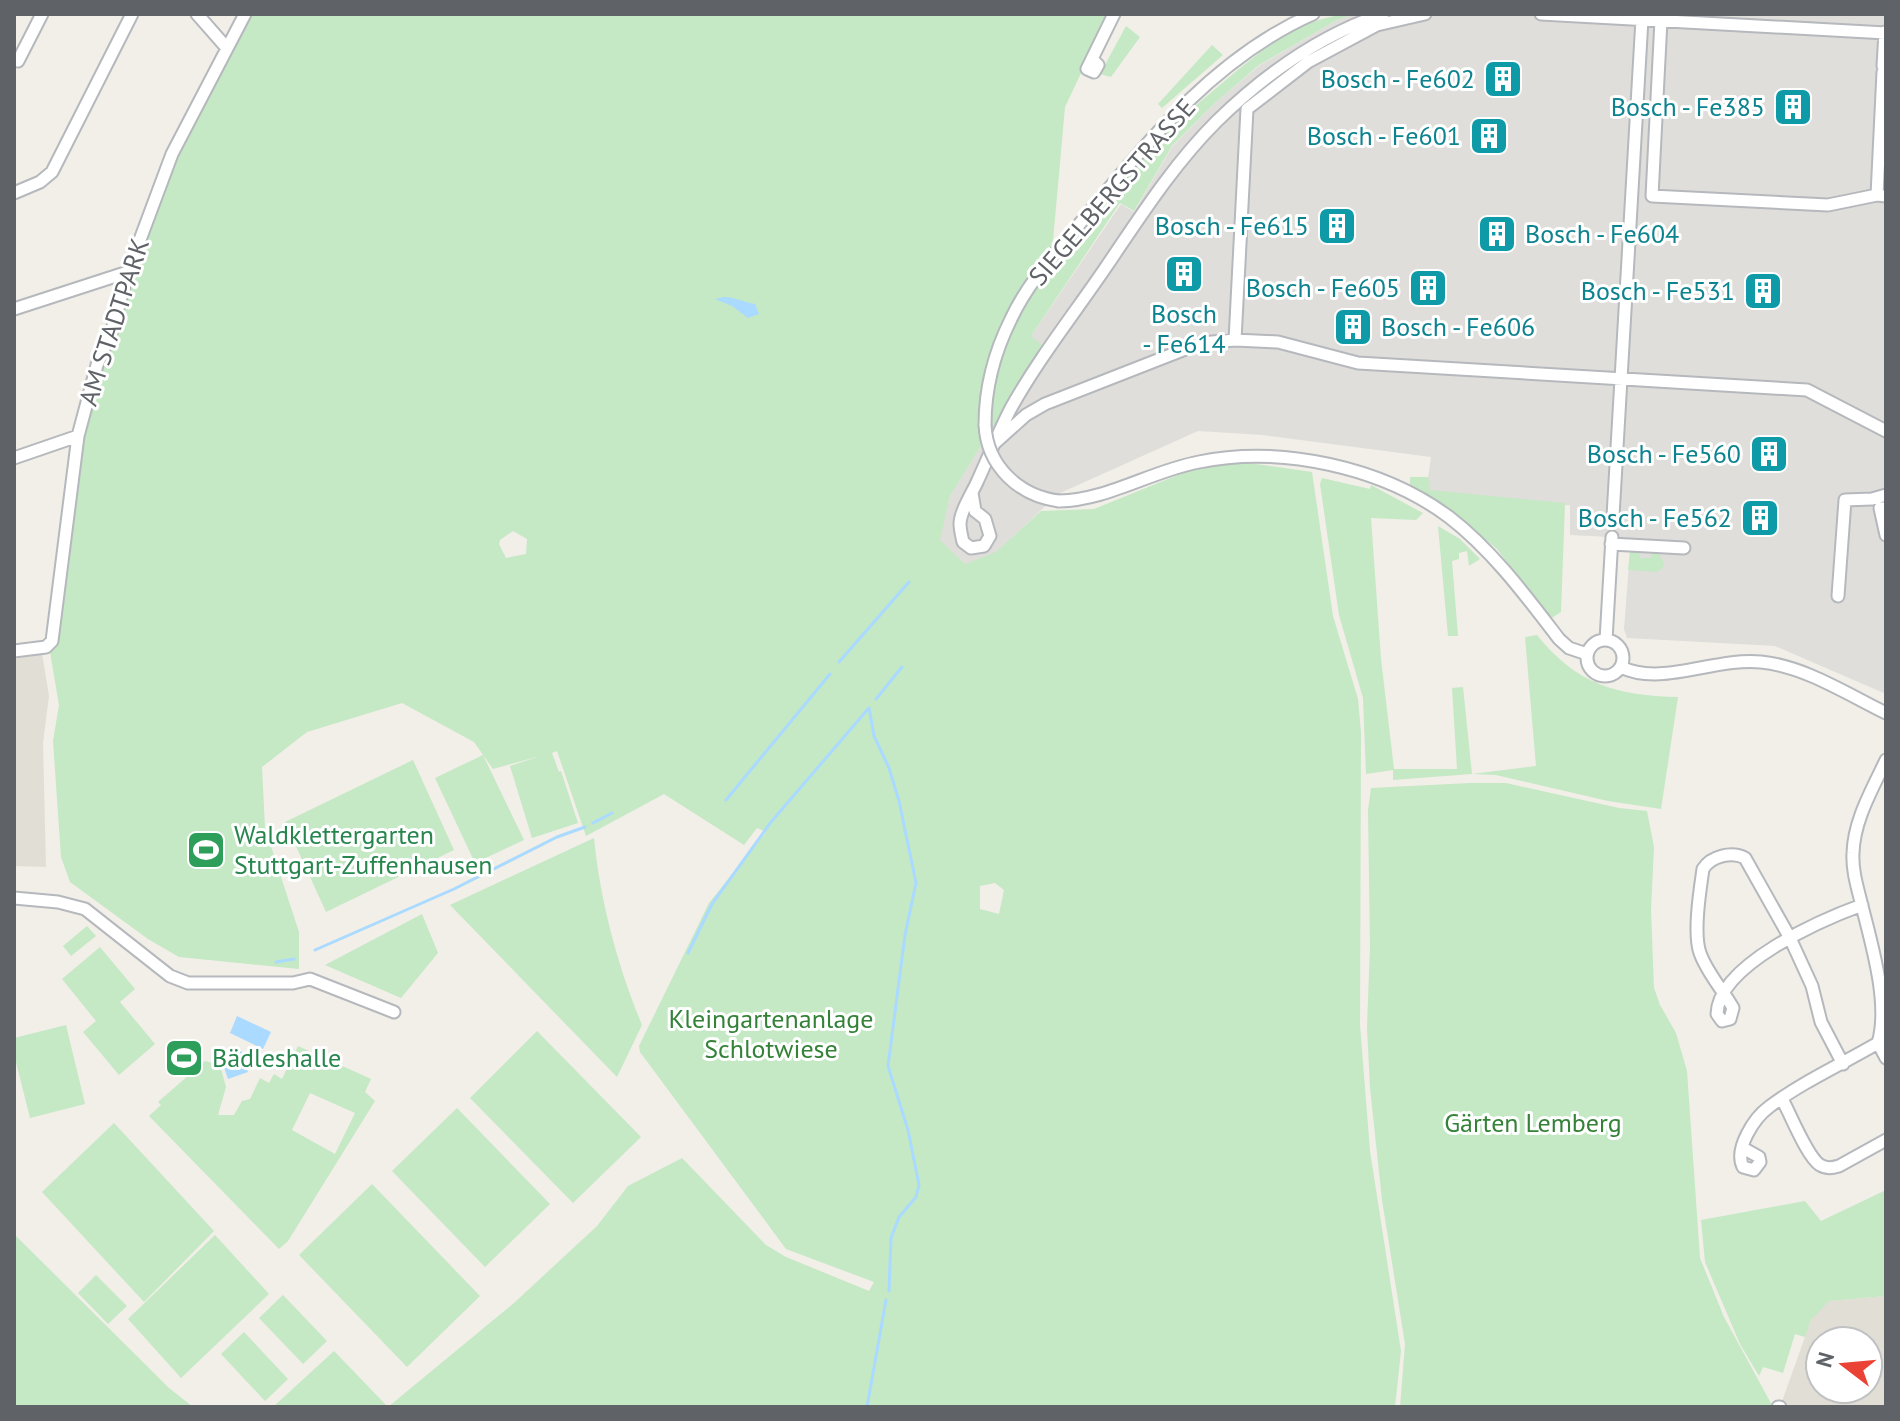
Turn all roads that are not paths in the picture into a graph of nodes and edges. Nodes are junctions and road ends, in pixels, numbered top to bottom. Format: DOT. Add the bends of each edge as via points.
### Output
graph roads {
  1 [pos="42,14"];
  2 [pos="132,14"];
  3 [pos="197,14"];
  4 [pos="245,14"];
  5 [pos="1114,14"];
  6 [pos="1313,14"];
  7 [pos="1383,14"];
  8 [pos="1425,14"];
  9 [pos="1541,14"];
  10 [pos="1642,19"];
  11 [pos="1661,20"];
  12 [pos="1885,32"];
  13 [pos="226,47"];
  14 [pos="1092,59"];
  15 [pos="15,64"];
  16 [pos="14,193"];
  17 [pos="1881,196"];
  18 [pos="128,272"];
  19 [pos="14,309"];
  20 [pos="1235,340"];
  21 [pos="1620,381"];
  22 [pos="1886,431"];
  23 [pos="78,436"];
  24 [pos="996,442"];
  25 [pos="14,458"];
  26 [pos="972,493"];
  27 [pos="1886,495"];
  28 [pos="1883,508"];
  29 [pos="1613,516"];
  30 [pos="1886,535"];
  31 [pos="1684,548"];
  32 [pos="1838,596"];
  33 [pos="1606,640"];
  34 [pos="14,651"];
  35 [pos="1587,654"];
  36 [pos="1621,667"];
  37 [pos="1886,713"];
  38 [pos="1886,760"];
  39 [pos="14,898"];
  40 [pos="1862,905"];
  41 [pos="1790,938"];
  42 [pos="394,1012"];
  43 [pos="1878,1043"];
  44 [pos="1886,1058"];
  45 [pos="1843,1064"];
  46 [pos="1782,1099"];
  47 [pos="1886,1140"];
  48 [pos="1743,1148"];
  1 -- 15 [label="street"];
  2 -- 16 [label="street" via="52,172"];
  3 -- 13 [label="street"];
  4 -- 13 [label="street, AM STADTPARK"];
  5 -- 14 [label="street"];
  6 -- 35 [label="street, SIEGELBERGSTRASSE, bridge" via="1267,39 1164,123 1027,291 1001,341 989,386 985,425 992,457 1031,494 1059,501 1094,498 1158,472 1215,458 1298,458 1350,470 1404,491 1450,518 1497,563 1559,639"];
  7 -- 24 [label="street" via="1309,49 1206,133 1166,181 1042,358"];
  8 -- 20 [label="street" via="1377,25 1308,62 1247,109"];
  9 -- 10 [label="street"];
  10 -- 11 [label="street"];
  10 -- 21 [label="street"];
  11 -- 12 [label="street"];
  11 -- 17 [label="street" via="1652,196 1828,205"];
  12 -- 17 [label="street"];
  13 -- 18 [label="street, AM STADTPARK" via="172,154"];
  18 -- 19 [label="street"];
  18 -- 23 [label="street, AM STADTPARK"];
  20 -- 21 [label="street" via="1278,342 1358,363"];
  20 -- 24 [label="street" via="1201,343 1045,404"];
  21 -- 22 [label="street" via="1807,390"];
  21 -- 29 [label="street"];
  23 -- 25 [label="street"];
  23 -- 34 [label="street, AM STADTPARK" via="52,641 46,647"];
  24 -- 26 [label="street"];
  27 -- 32 [label="street" via="1845,500"];
  28 -- 30 [label="street"];
  31 -- 33 [label="street" via="1612,541"];
  33 -- 35 [label="street" via="1594,643"];
  33 -- 36 [label="street" via="1621,650"];
  35 -- 36 [label="street" via="1589,667 1598,675 1611,675"];
  36 -- 37 [label="street" via="1650,675 1740,662 1773,663"];
  38 -- 40 [label="street" via="1855,834 1853,866"];
  39 -- 42 [label="street" via="85,909 170,976 188,983 310,979"];
  40 -- 41 [label="street"];
  40 -- 43 [label="street" via="1882,997"];
  41 -- 41 [label="street" via="1743,969 1724,991 1701,956 1697,939 1703,869 1709,861 1730,854 1745,858"];
  41 -- 45 [label="street"];
  43 -- 44 [label="street"];
  43 -- 45 [label="street"];
  45 -- 46 [label="street"];
  46 -- 47 [label="street" via="1822,1166 1832,1169"];
  46 -- 48 [label="street" via="1757,1119"];
}
